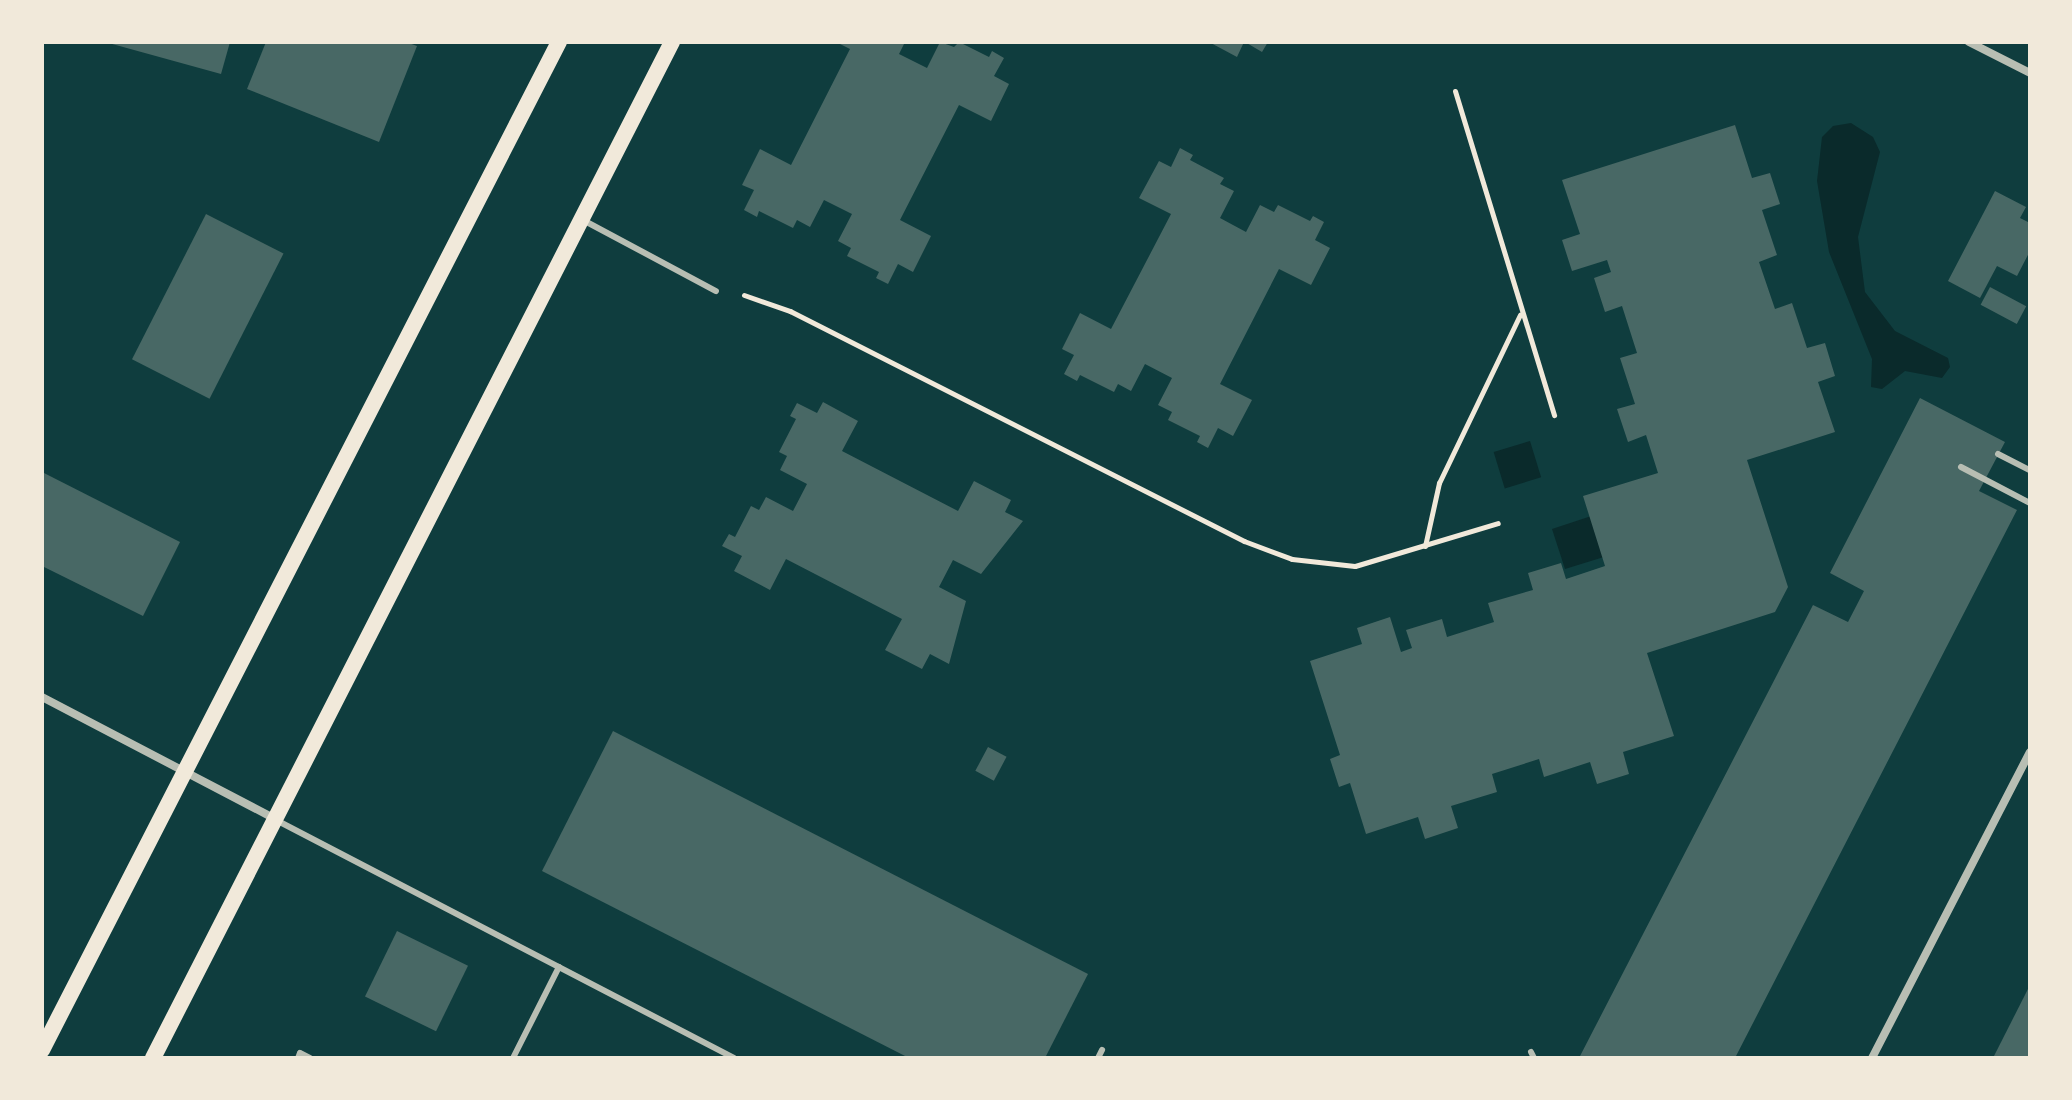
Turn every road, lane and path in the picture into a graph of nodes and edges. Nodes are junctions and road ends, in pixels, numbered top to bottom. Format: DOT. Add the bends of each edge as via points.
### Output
graph roads {
  1 [pos="559,42"];
  2 [pos="672,42"];
  3 [pos="1969,42"];
  4 [pos="2030,73"];
  5 [pos="1455,91"];
  6 [pos="581,219"];
  7 [pos="716,291"];
  8 [pos="1521,313"];
  9 [pos="1554,415"];
  10 [pos="1998,454"];
  11 [pos="1961,467"];
  12 [pos="2030,470"];
  13 [pos="2030,503"];
  14 [pos="1498,523"];
  15 [pos="1425,546"];
  16 [pos="42,697"];
  17 [pos="2030,752"];
  18 [pos="184,771"];
  19 [pos="275,819"];
  20 [pos="559,967"];
  21 [pos="42,1050"];
  22 [pos="1102,1050"];
  23 [pos="153,1058"];
  24 [pos="298,1058"];
  25 [pos="310,1058"];
  26 [pos="513,1058"];
  27 [pos="734,1058"];
  28 [pos="1098,1058"];
  29 [pos="1872,1058"];
  1 -- 18 [label="main road"];
  2 -- 6 [label="main road"];
  3 -- 4 [label="street"];
  5 -- 8 [label="path"];
  6 -- 7 [label="lane"];
  6 -- 19 [label="main road"];
  7 -- 15 [label="path" via="790,311 1268,551 1335,568"];
  8 -- 9 [label="path"];
  8 -- 15 [label="path" via="1439,483"];
  10 -- 12 [label="lane"];
  11 -- 13 [label="lane"];
  14 -- 15 [label="path"];
  16 -- 18 [label="street"];
  17 -- 29 [label="street"];
  18 -- 19 [label="street"];
  18 -- 21 [label="main road"];
  19 -- 20 [label="lane"];
  19 -- 23 [label="main road"];
  20 -- 26 [label="lane"];
  20 -- 27 [label="lane"];
  22 -- 28 [label="lane"];
  24 -- 25 [label="lane" via="300,1053"];
}
